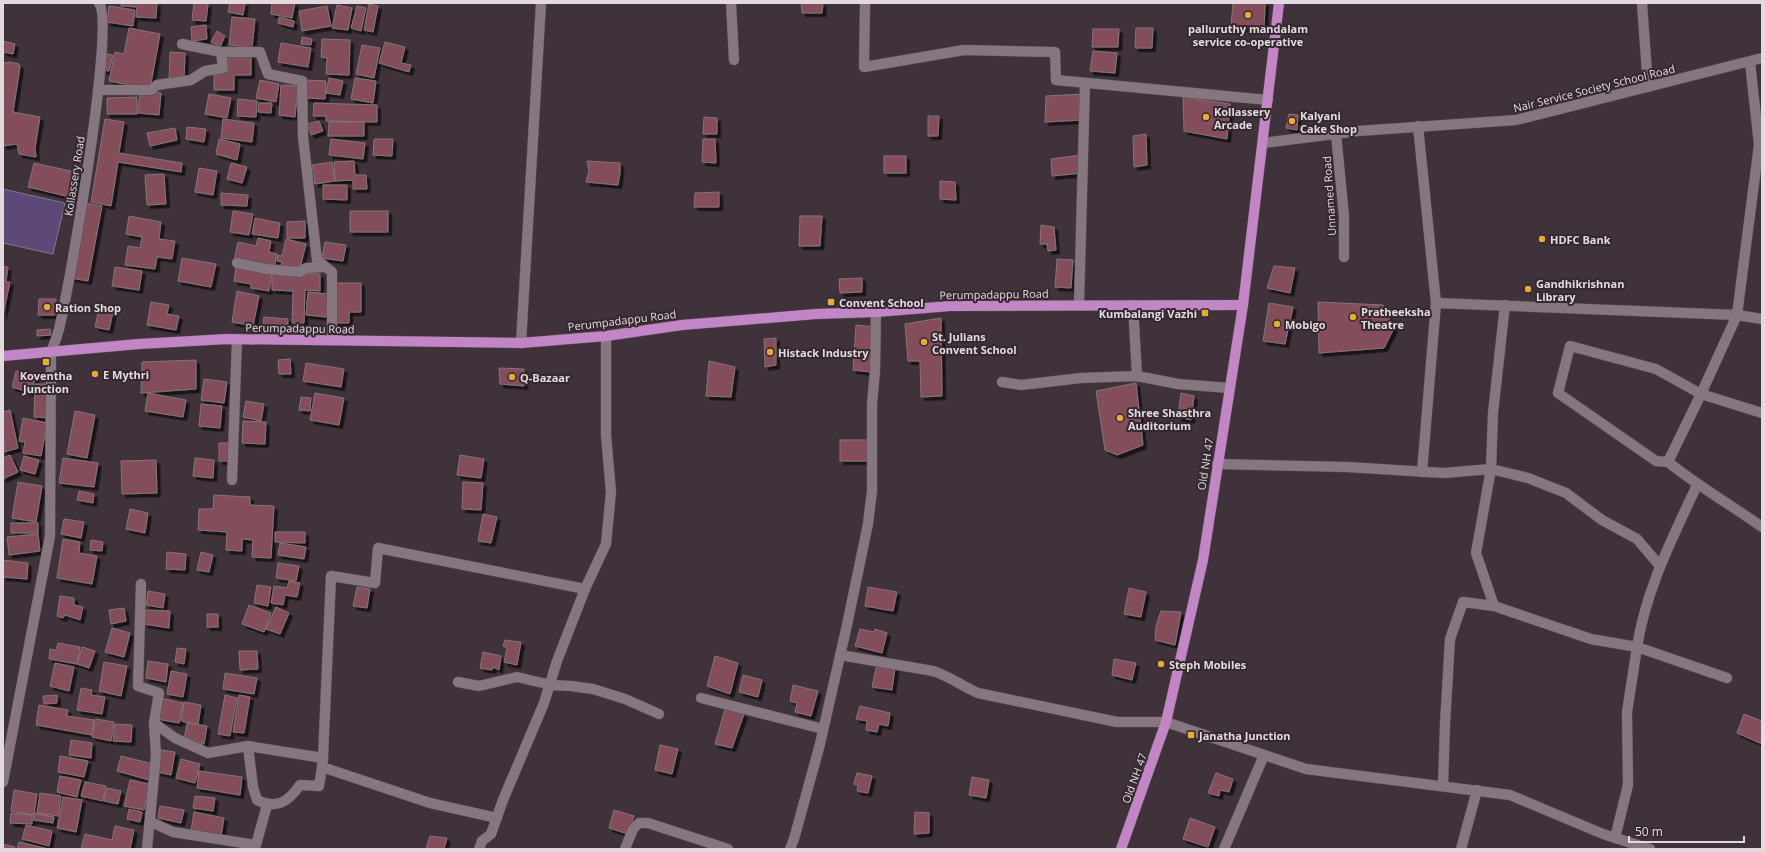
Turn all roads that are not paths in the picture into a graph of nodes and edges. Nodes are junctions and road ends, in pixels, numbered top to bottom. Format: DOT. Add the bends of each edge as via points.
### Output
graph roads {
  1 [pos="99,3"];
  2 [pos="541,3"];
  3 [pos="731,3"];
  4 [pos="865,3"];
  5 [pos="1279,3"];
  6 [pos="1642,3"];
  7 [pos="182,44"];
  8 [pos="221,52"];
  9 [pos="1762,58"];
  10 [pos="734,60"];
  11 [pos="1750,62"];
  12 [pos="1085,83"];
  13 [pos="1648,87"];
  14 [pos="98,90"];
  15 [pos="1268,100"];
  16 [pos="1418,126"];
  17 [pos="1336,134"];
  18 [pos="1263,143"];
  19 [pos="1344,258"];
  20 [pos="237,263"];
  21 [pos="325,267"];
  22 [pos="1436,303"];
  23 [pos="1079,305"];
  24 [pos="1133,305"];
  25 [pos="1243,305"];
  26 [pos="1505,305"];
  27 [pos="876,312"];
  28 [pos="1737,315"];
  29 [pos="1762,319"];
  30 [pos="606,336"];
  31 [pos="237,339"];
  32 [pos="332,340"];
  33 [pos="521,343"];
  34 [pos="51,352"];
  35 [pos="3,356"];
  36 [pos="1137,376"];
  37 [pos="1002,382"];
  38 [pos="1229,388"];
  39 [pos="1701,394"];
  40 [pos="1762,413"];
  41 [pos="1668,462"];
  42 [pos="1217,464"];
  43 [pos="1491,469"];
  44 [pos="1422,472"];
  45 [pos="232,480"];
  46 [pos="1697,485"];
  47 [pos="1762,527"];
  48 [pos="1660,566"];
  49 [pos="141,584"];
  50 [pos="584,589"];
  51 [pos="1494,606"];
  52 [pos="1637,646"];
  53 [pos="840,655"];
  54 [pos="1726,678"];
  55 [pos="458,682"];
  56 [pos="551,685"];
  57 [pos="701,698"];
  58 [pos="658,714"];
  59 [pos="1166,722"];
  60 [pos="154,723"];
  61 [pos="823,729"];
  62 [pos="248,746"];
  63 [pos="1264,755"];
  64 [pos="322,762"];
  65 [pos="3,782"];
  66 [pos="1444,786"];
  67 [pos="1477,790"];
  68 [pos="267,805"];
  69 [pos="496,818"];
  70 [pos="151,822"];
  71 [pos="1615,838"];
  72 [pos="147,849"];
  73 [pos="479,849"];
  74 [pos="625,849"];
  75 [pos="728,849"];
  76 [pos="790,849"];
  77 [pos="1121,849"];
  78 [pos="1224,849"];
  79 [pos="1461,849"];
  80 [pos="1650,849"];
  1 -- 14 [label="street, Kollassery Road" via="103,22"];
  2 -- 33 [label="street"];
  3 -- 10 [label="street"];
  4 -- 12 [label="street" via="864,67 964,50 1056,52 1056,80"];
  5 -- 15 [label="main road, Old NH 47"];
  6 -- 13 [label="street"];
  7 -- 8 [label="street"];
  8 -- 14 [label="street" via="223,68 205,71 191,80 157,86 151,90"];
  8 -- 21 [label="street" via="260,52 268,74 302,81 303,137 317,260"];
  9 -- 11 [label="street, Nair Service Society School Road"];
  11 -- 13 [label="street, Nair Service Society School Road"];
  11 -- 28 [label="street" via="1759,145"];
  12 -- 15 [label="street"];
  12 -- 23 [label="street"];
  13 -- 16 [label="street, Nair Service Society School Road" via="1516,120"];
  14 -- 34 [label="street, Kollassery Road" via="74,254 59,330"];
  15 -- 18 [label="main road, Old NH 47"];
  16 -- 17 [label="street, Nair Service Society School Road"];
  16 -- 22 [label="street"];
  17 -- 18 [label="street, Nair Service Society School Road"];
  17 -- 19 [label="street, Unnamed Road" via="1344,216"];
  18 -- 25 [label="main road, Old NH 47"];
  20 -- 21 [label="street" via="300,272 306,268"];
  21 -- 32 [label="street" via="332,272"];
  22 -- 26 [label="street"];
  22 -- 44 [label="street"];
  23 -- 24 [label="main road, Perumpadappu Road"];
  23 -- 27 [label="main road, Perumpadappu Road" via="950,306"];
  24 -- 25 [label="main road, Perumpadappu Road"];
  24 -- 36 [label="street"];
  25 -- 38 [label="main road, Old NH 47"];
  26 -- 28 [label="street"];
  26 -- 43 [label="street" via="1493,413"];
  27 -- 30 [label="main road, Perumpadappu Road" via="816,314 682,325"];
  27 -- 53 [label="street" via="872,491 868,524"];
  28 -- 29 [label="street"];
  28 -- 39 [label="street"];
  30 -- 33 [label="main road, Perumpadappu Road"];
  30 -- 50 [label="street" via="606,435 611,492 606,544"];
  31 -- 32 [label="main road, Perumpadappu Road"];
  31 -- 34 [label="main road, Perumpadappu Road"];
  31 -- 45 [label="street"];
  32 -- 33 [label="main road, Perumpadappu Road"];
  34 -- 35 [label="main road, Perumpadappu Road"];
  34 -- 65 [label="street, Kollassery Road" via="50,536"];
  36 -- 37 [label="street" via="1081,378 1021,385"];
  36 -- 38 [label="street" via="1178,384"];
  38 -- 42 [label="main road, Old NH 47"];
  39 -- 40 [label="street"];
  39 -- 41 [label="street"];
  39 -- 41 [label="street" via="1656,369 1570,346 1558,393 1656,461"];
  41 -- 46 [label="street"];
  42 -- 44 [label="street" via="1347,467"];
  42 -- 59 [label="main road, Old NH 47" via="1202,560"];
  43 -- 44 [label="street"];
  43 -- 48 [label="street" via="1528,478 1566,493 1602,520 1637,538"];
  43 -- 51 [label="street" via="1476,553"];
  46 -- 47 [label="street"];
  46 -- 48 [label="street"];
  48 -- 52 [label="street" via="1640,626"];
  49 -- 60 [label="street" via="138,686 159,693"];
  50 -- 56 [label="street" via="557,661"];
  50 -- 64 [label="street" via="378,548 375,583 331,576"];
  51 -- 52 [label="street" via="1591,639"];
  51 -- 66 [label="street" via="1463,602 1450,639"];
  52 -- 54 [label="street"];
  52 -- 71 [label="street" via="1627,712 1628,785"];
  53 -- 59 [label="street" via="933,670 978,693 1117,722"];
  53 -- 61 [label="street"];
  55 -- 56 [label="street" via="479,686 517,677"];
  56 -- 58 [label="street" via="593,689 625,699"];
  56 -- 69 [label="street"];
  57 -- 61 [label="street"];
  59 -- 63 [label="street"];
  59 -- 77 [label="main road, Old NH 47"];
  60 -- 62 [label="street" via="175,738 208,753"];
  60 -- 70 [label="street" via="156,755"];
  61 -- 76 [label="street"];
  62 -- 64 [label="street"];
  62 -- 68 [label="street" via="257,800"];
  63 -- 66 [label="street" via="1306,769"];
  63 -- 78 [label="street"];
  64 -- 68 [label="street" via="319,786 300,785 291,798"];
  64 -- 69 [label="street" via="430,803"];
  66 -- 67 [label="street"];
  67 -- 71 [label="street" via="1510,795"];
  67 -- 79 [label="street"];
  68 -- 70 [label="street" via="256,846 173,832"];
  69 -- 73 [label="street" via="491,834 482,841"];
  70 -- 72 [label="street"];
  71 -- 80 [label="street"];
  74 -- 75 [label="street" via="639,823 648,823"];
}
